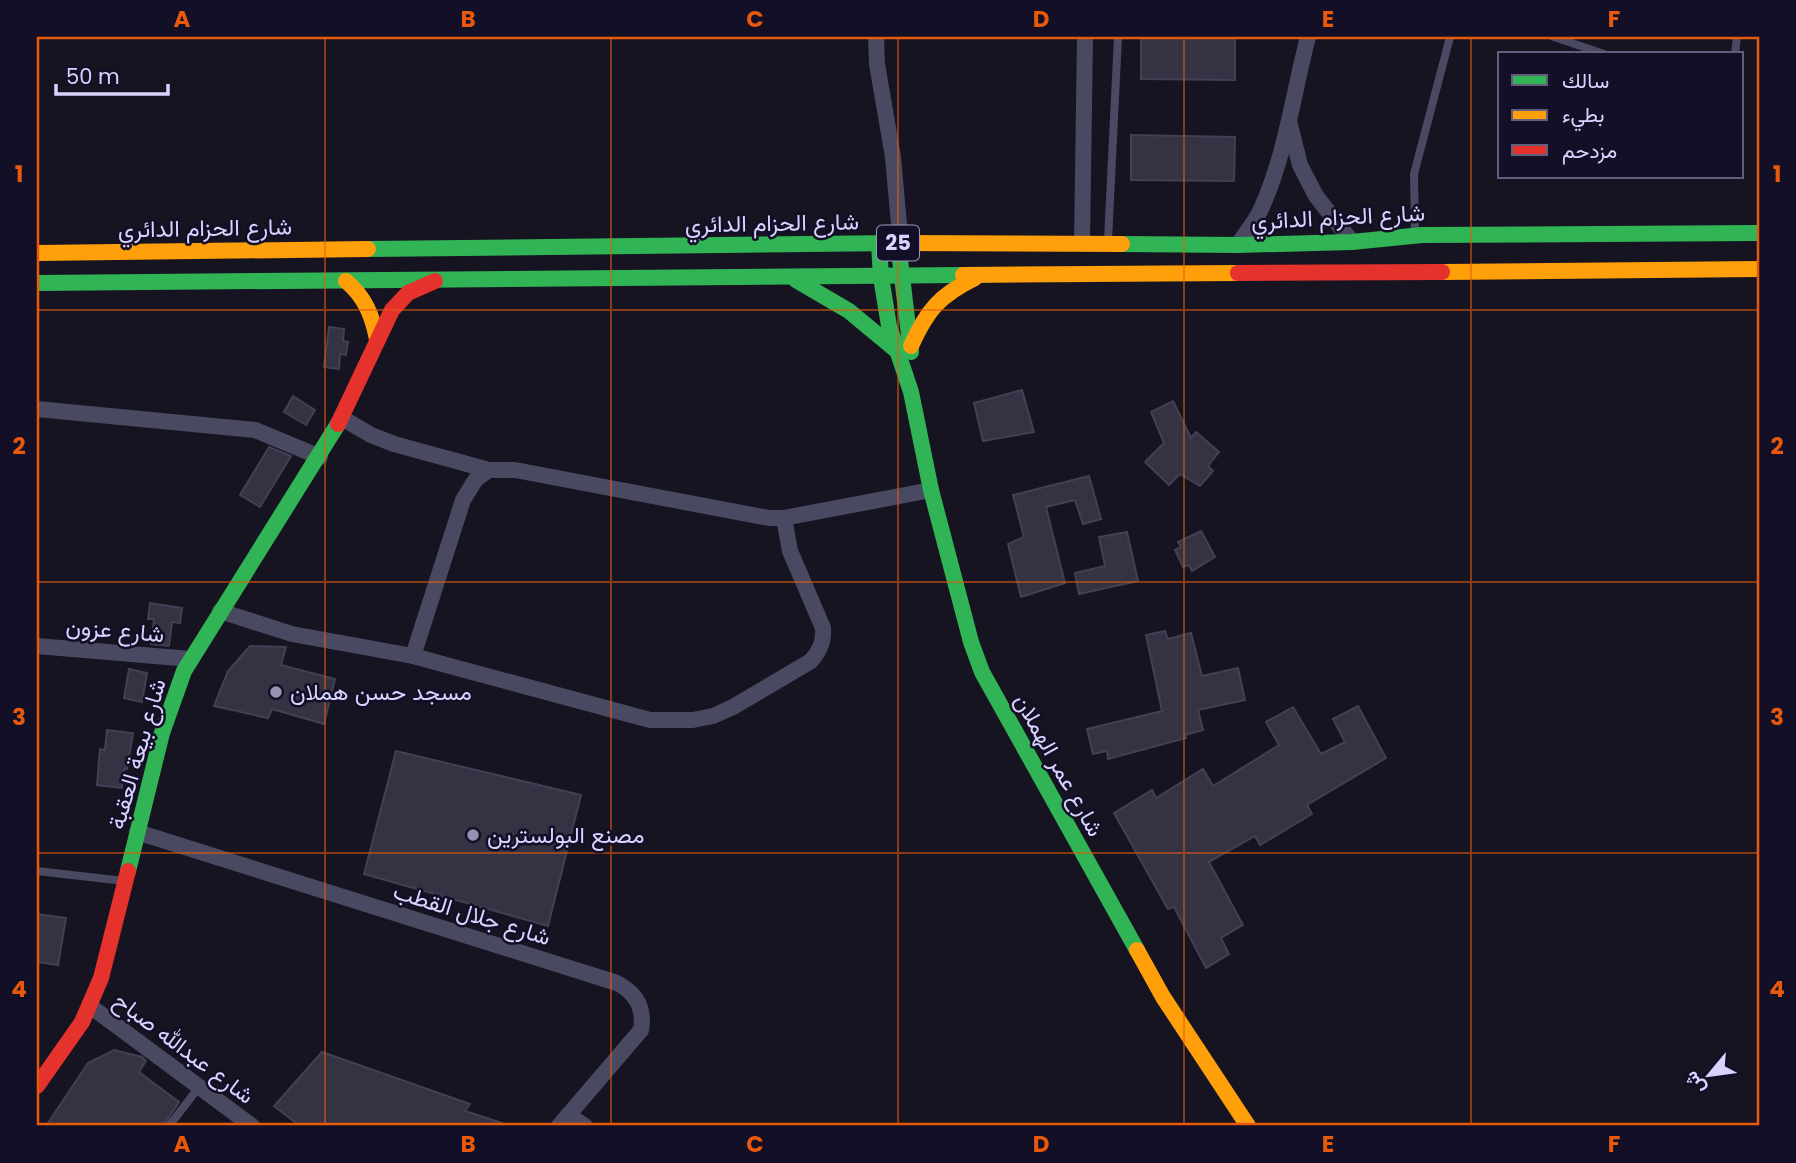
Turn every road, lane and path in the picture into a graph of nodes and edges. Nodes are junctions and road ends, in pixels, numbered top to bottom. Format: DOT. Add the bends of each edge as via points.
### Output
graph roads {
  1 [pos="876,37"];
  2 [pos="1085,37"];
  3 [pos="1118,37"];
  4 [pos="1308,37"];
  5 [pos="1450,37"];
  6 [pos="1554,37"];
  7 [pos="1598,52"];
  8 [pos="1290,123"];
  9 [pos="899,224"];
  10 [pos="1759,233"];
  11 [pos="1415,236"];
  12 [pos="1082,242"];
  13 [pos="1108,242"];
  14 [pos="1352,242"];
  15 [pos="898,243"];
  16 [pos="879,244"];
  17 [pos="1238,245"];
  18 [pos="37,253"];
  19 [pos="1759,269"];
  20 [pos="881,277"];
  21 [pos="901,277"];
  22 [pos="979,277"];
  23 [pos="793,278"];
  24 [pos="346,281"];
  25 [pos="436,281"];
  26 [pos="37,283"];
  27 [pos="377,339"];
  28 [pos="903,348"];
  29 [pos="37,409"];
  30 [pos="342,418"];
  31 [pos="320,457"];
  32 [pos="489,470"];
  33 [pos="931,490"];
  34 [pos="784,518"];
  35 [pos="220,611"];
  36 [pos="37,646"];
  37 [pos="413,656"];
  38 [pos="190,659"];
  39 [pos="137,832"];
  40 [pos="37,871"];
  41 [pos="124,881"];
  42 [pos="90,1006"];
  43 [pos="37,1086"];
  44 [pos="199,1087"];
  45 [pos="564,1120"];
  46 [pos="169,1126"];
  47 [pos="252,1126"];
  48 [pos="584,1126"];
  49 [pos="1248,1126"];
  1 -- 9 [label="street"];
  2 -- 12 [label="street"];
  3 -- 13 [label="lane"];
  4 -- 8 [label="street"];
  5 -- 11 [label="lane" via="1414,174"];
  6 -- 7 [label="lane"];
  8 -- 14 [label="street" via="1300,165 1316,196"];
  8 -- 17 [label="street" via="1261,211"];
  10 -- 11 [label="main road, شارع الحزام الدائري / 25"];
  11 -- 14 [label="main road, شارع الحزام الدائري / 25"];
  12 -- 13 [label="main road, شارع الحزام الدائري / 25"];
  12 -- 15 [label="main road, شارع الحزام الدائري / 25"];
  13 -- 17 [label="main road, شارع الحزام الدائري / 25"];
  14 -- 17 [label="main road, شارع الحزام الدائري / 25"];
  15 -- 16 [label="main road, شارع الحزام الدائري / 25"];
  15 -- 21 [label="main road, شارع عمر الهملان"];
  16 -- 18 [label="main road, شارع الحزام الدائري / 25"];
  16 -- 20 [label="main road, شارع عمر الهملان"];
  19 -- 22 [label="main road, 25"];
  20 -- 21 [label="main road, 25"];
  20 -- 23 [label="main road, 25"];
  20 -- 28 [label="main road, شارع عمر الهملان"];
  21 -- 22 [label="main road, 25"];
  21 -- 28 [label="main road, شارع عمر الهملان"];
  22 -- 28 [label="main road" via="935,302"];
  23 -- 25 [label="main road, 25"];
  23 -- 28 [label="main road" via="855,313"];
  24 -- 25 [label="main road, 25"];
  24 -- 26 [label="main road, 25"];
  24 -- 27 [label="main road" via="371,309"];
  25 -- 27 [label="main road, شارع بيعة العقبة" via="408,293 392,310"];
  27 -- 30 [label="main road, شارع بيعة العقبة"];
  28 -- 33 [label="main road, شارع عمر الهملان"];
  29 -- 31 [label="street" via="255,430"];
  30 -- 31 [label="main road, شارع بيعة العقبة"];
  30 -- 32 [label="street" via="394,444"];
  31 -- 35 [label="main road, شارع بيعة العقبة"];
  32 -- 34 [label="street" via="515,470"];
  32 -- 37 [label="street" via="476,479 463,500"];
  33 -- 34 [label="street"];
  33 -- 49 [label="main road, شارع عمر الهملان" via="971,642 996,700 1163,997"];
  34 -- 37 [label="street" via="790,551 824,639 805,665 713,716 650,720"];
  35 -- 37 [label="street" via="292,634"];
  35 -- 38 [label="main road, شارع بيعة العقبة"];
  36 -- 38 [label="street, شارع عزون"];
  38 -- 39 [label="main road, شارع بيعة العقبة" via="162,733"];
  39 -- 41 [label="main road, شارع بيعة العقبة"];
  39 -- 45 [label="street, شارع جلال القطب" via="626,988 639,1003 641,1030"];
  40 -- 41 [label="lane"];
  41 -- 42 [label="main road, شارع بيعة العقبة"];
  42 -- 43 [label="main road, شارع بيعة العقبة"];
  42 -- 44 [label="street, شارع عبدالله صباح"];
  44 -- 46 [label="lane"];
  44 -- 47 [label="street, شارع عبدالله صباح"];
  45 -- 48 [label="street"];
}
